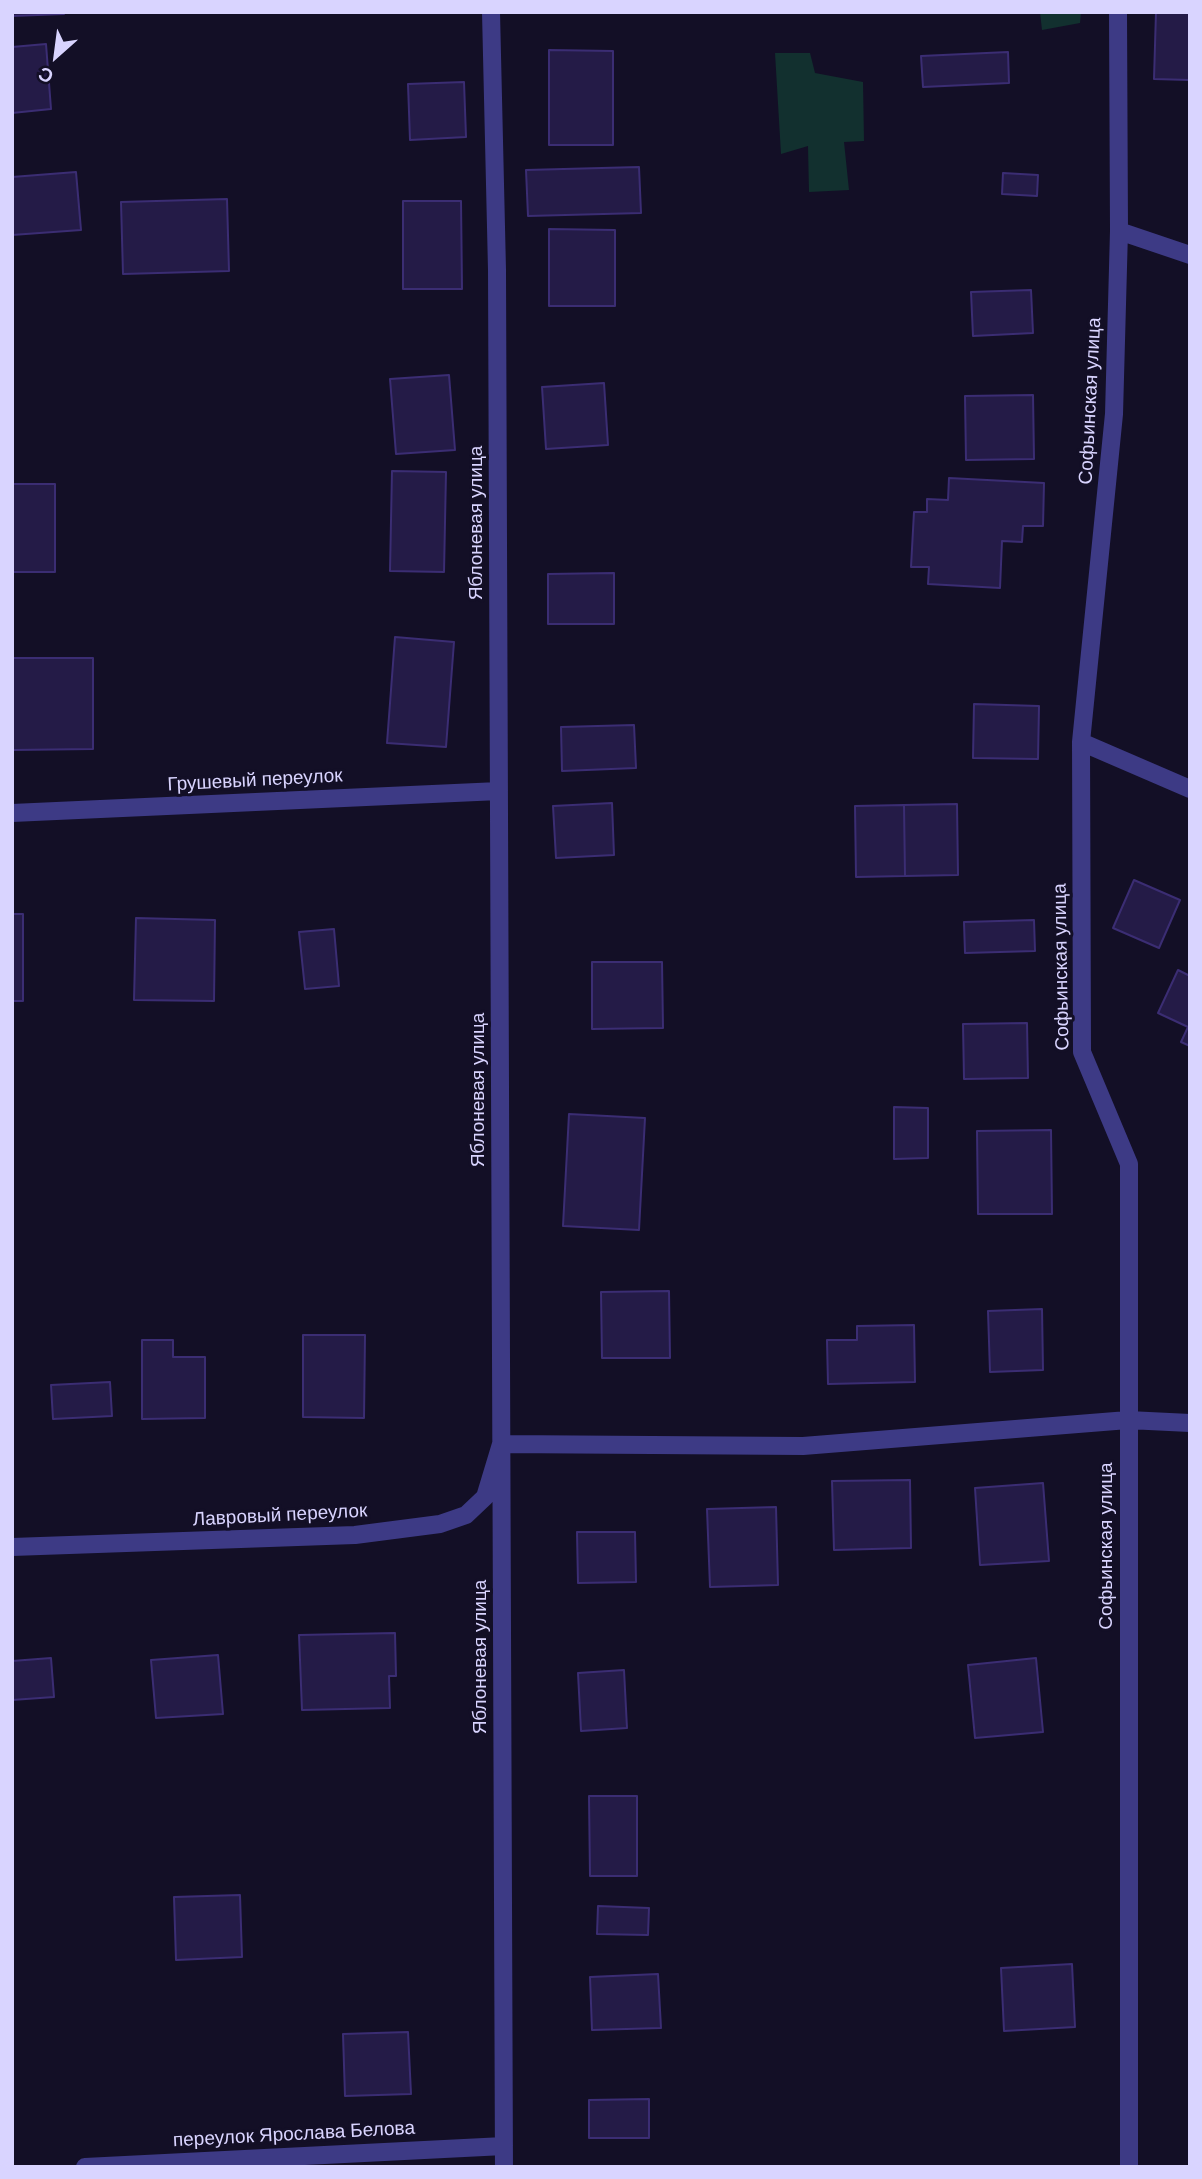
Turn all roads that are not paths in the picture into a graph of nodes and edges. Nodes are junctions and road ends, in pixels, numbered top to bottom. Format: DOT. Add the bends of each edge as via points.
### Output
graph roads {
  1 [pos="491,12"];
  2 [pos="1118,12"];
  3 [pos="1119,231"];
  4 [pos="1190,256"];
  5 [pos="1081,742"];
  6 [pos="1190,789"];
  7 [pos="499,791"];
  8 [pos="12,813"];
  9 [pos="1128,1420"];
  10 [pos="1190,1423"];
  11 [pos="501,1444"];
  12 [pos="12,1548"];
  13 [pos="504,2146"];
  14 [pos="85,2167"];
  15 [pos="505,2167"];
  16 [pos="1129,2167"];
  1 -- 7 [label="street, Яблоневая улица"];
  2 -- 3 [label="street, Софьинская улица"];
  3 -- 4 [label="street"];
  3 -- 5 [label="street, Софьинская улица" via="1113,426"];
  5 -- 6 [label="street"];
  5 -- 9 [label="street, Софьинская улица" via="1082,1052 1129,1164"];
  7 -- 8 [label="street, Грушевый переулок"];
  7 -- 11 [label="street, Яблоневая улица"];
  9 -- 10 [label="street"];
  9 -- 11 [label="street" via="803,1446"];
  9 -- 16 [label="street, Софьинская улица"];
  11 -- 12 [label="street, Лавровый переулок" via="485,1497 466,1515 440,1524 355,1535"];
  11 -- 13 [label="street, Яблоневая улица"];
  13 -- 14 [label="street, переулок Ярослава Белова"];
  13 -- 15 [label="street, Яблоневая улица"];
}
